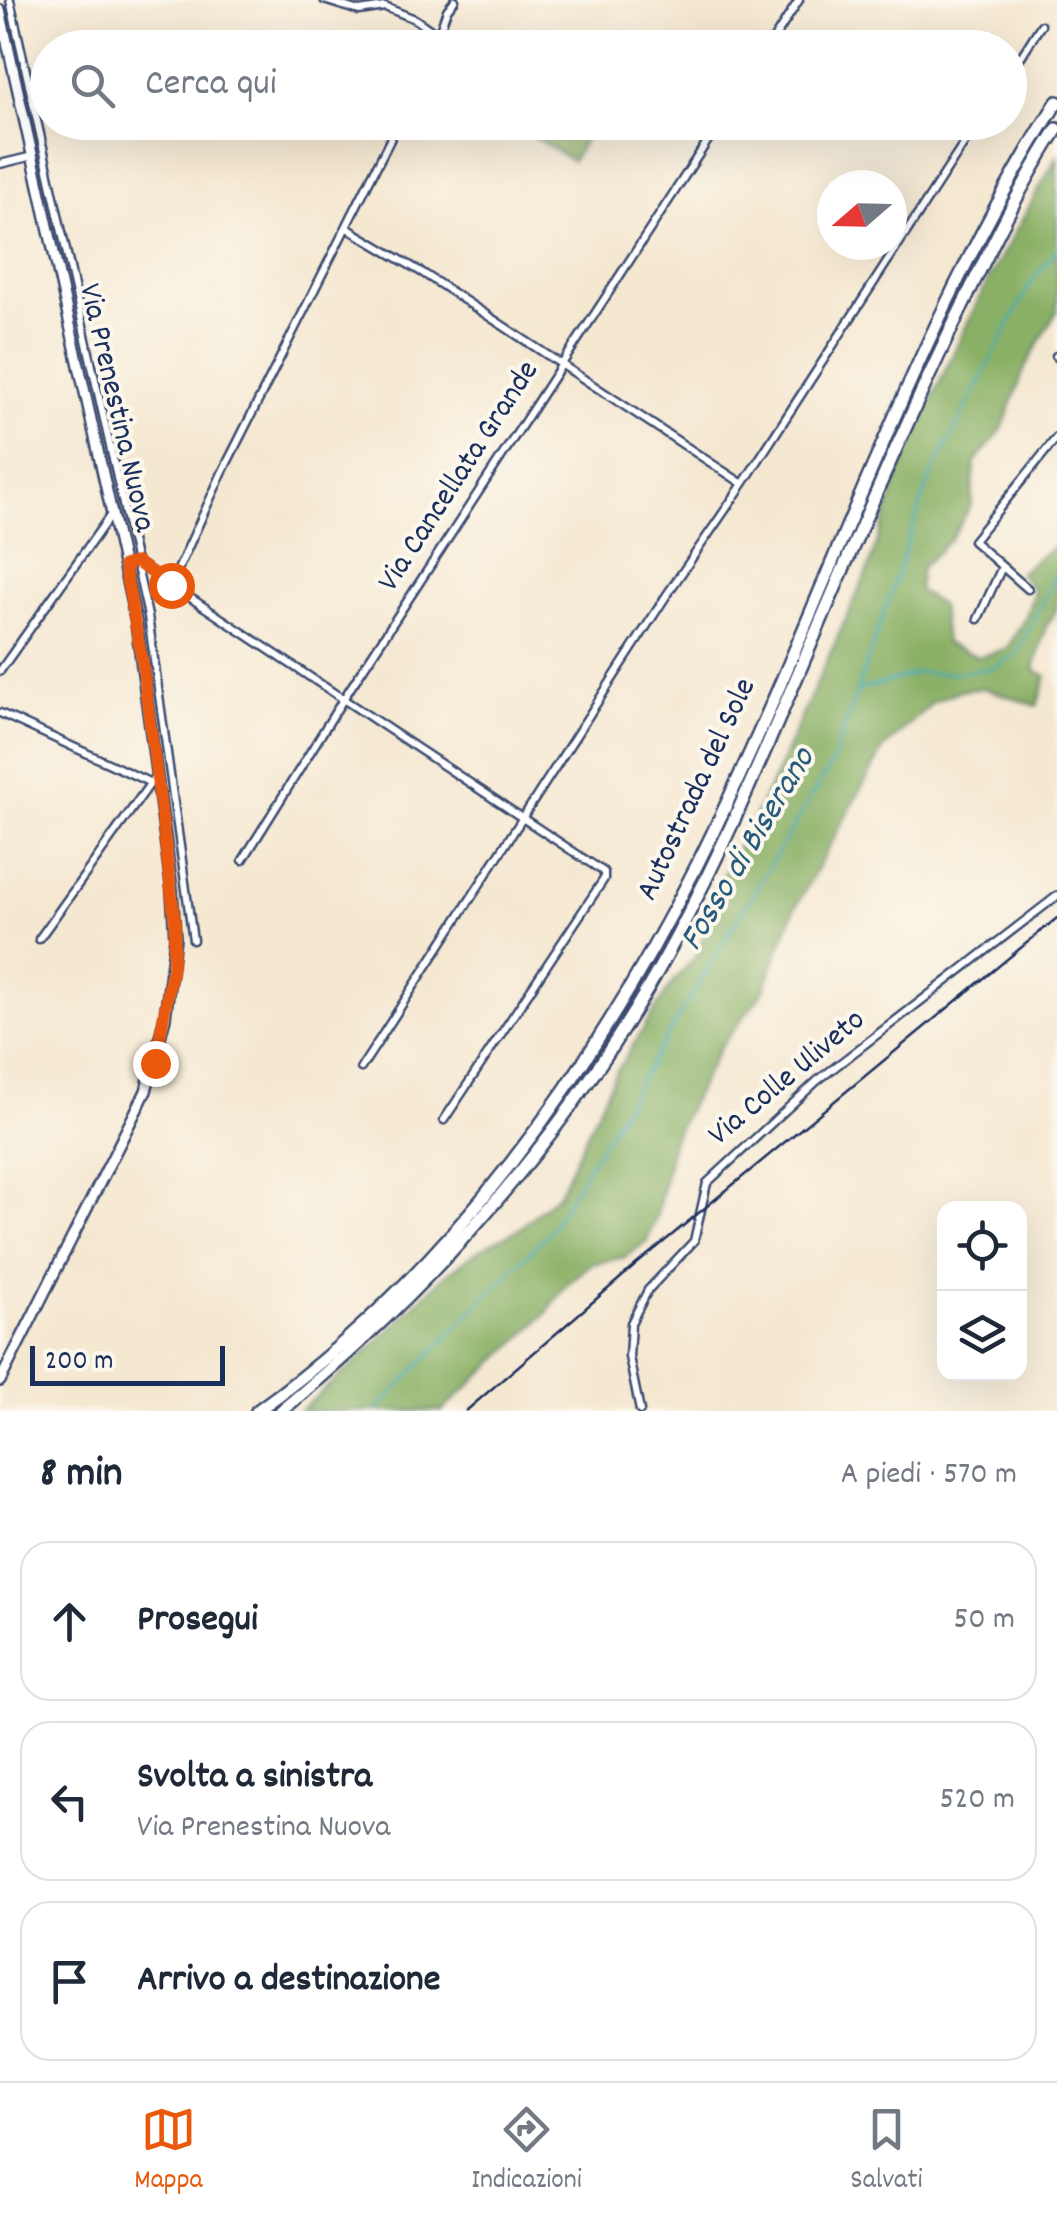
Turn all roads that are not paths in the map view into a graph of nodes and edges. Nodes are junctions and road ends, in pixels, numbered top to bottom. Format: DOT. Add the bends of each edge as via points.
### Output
graph roads {
  1 [pos="10,0"];
  2 [pos="324,0"];
  3 [pos="455,0"];
  4 [pos="799,0"];
  5 [pos="0,10"];
  6 [pos="1041,25"];
  7 [pos="431,30"];
  8 [pos="440,30"];
  9 [pos="780,30"];
  10 [pos="1027,47"];
  11 [pos="30,89"];
  12 [pos="1057,102"];
  13 [pos="1057,128"];
  14 [pos="41,140"];
  15 [pos="389,140"];
  16 [pos="708,140"];
  17 [pos="966,140"];
  18 [pos="33,156"];
  19 [pos="0,164"];
  20 [pos="347,228"];
  21 [pos="562,366"];
  22 [pos="1057,437"];
  23 [pos="743,484"];
  24 [pos="112,512"];
  25 [pos="136,562"];
  26 [pos="124,565"];
  27 [pos="1002,567"];
  28 [pos="171,585"];
  29 [pos="1028,589"];
  30 [pos="978,619"];
  31 [pos="0,671"];
  32 [pos="344,698"];
  33 [pos="0,713"];
  34 [pos="154,778"];
  35 [pos="526,818"];
  36 [pos="243,860"];
  37 [pos="1057,896"];
  38 [pos="39,939"];
  39 [pos="193,940"];
  40 [pos="362,1068"];
  41 [pos="444,1120"];
  42 [pos="0,1381"];
  43 [pos="256,1411"];
  44 [pos="280,1411"];
  45 [pos="640,1411"];
  1 -- 11 [label="street"];
  2 -- 7 [label="street" via="359,11 385,6"];
  3 -- 8 [label="street"];
  4 -- 9 [label="street"];
  5 -- 18 [label="main road, Via Prenestina Nuova"];
  6 -- 10 [label="street"];
  12 -- 43 [label="highway, Autostrada del Sole" via="930,338 699,861 628,993 578,1074 459,1224 338,1345"];
  13 -- 44 [label="highway, Autostrada del Sole" via="992,244 903,429 710,870 648,986 589,1083 488,1211 346,1357"];
  14 -- 25 [label="street"];
  15 -- 20 [label="street"];
  16 -- 21 [label="street, Via Cancellata Grande"];
  17 -- 23 [label="street"];
  18 -- 19 [label="street"];
  18 -- 24 [label="main road, Via Prenestina Nuova"];
  20 -- 21 [label="street"];
  20 -- 28 [label="street"];
  21 -- 23 [label="street"];
  21 -- 32 [label="street, Via Cancellata Grande"];
  22 -- 27 [label="street" via="973,540"];
  23 -- 35 [label="street"];
  24 -- 26 [label="main road, Via Prenestina Nuova"];
  24 -- 31 [label="street"];
  25 -- 26 [label="street"];
  25 -- 28 [label="street"];
  25 -- 39 [label="street"];
  26 -- 34 [label="main road, Via Prenestina Nuova"];
  27 -- 29 [label="street"];
  27 -- 30 [label="street"];
  28 -- 32 [label="street"];
  32 -- 35 [label="street"];
  32 -- 36 [label="street, Via Cancellata Grande"];
  33 -- 34 [label="street"];
  34 -- 38 [label="street"];
  34 -- 42 [label="main road, Via Prenestina Nuova" via="175,938 155,1063"];
  35 -- 40 [label="street"];
  35 -- 41 [label="street" via="604,878"];
  37 -- 45 [label="street, Via Colle Uliveto" via="817,1080 707,1183 694,1241 648,1290 631,1323 629,1357"];
}
